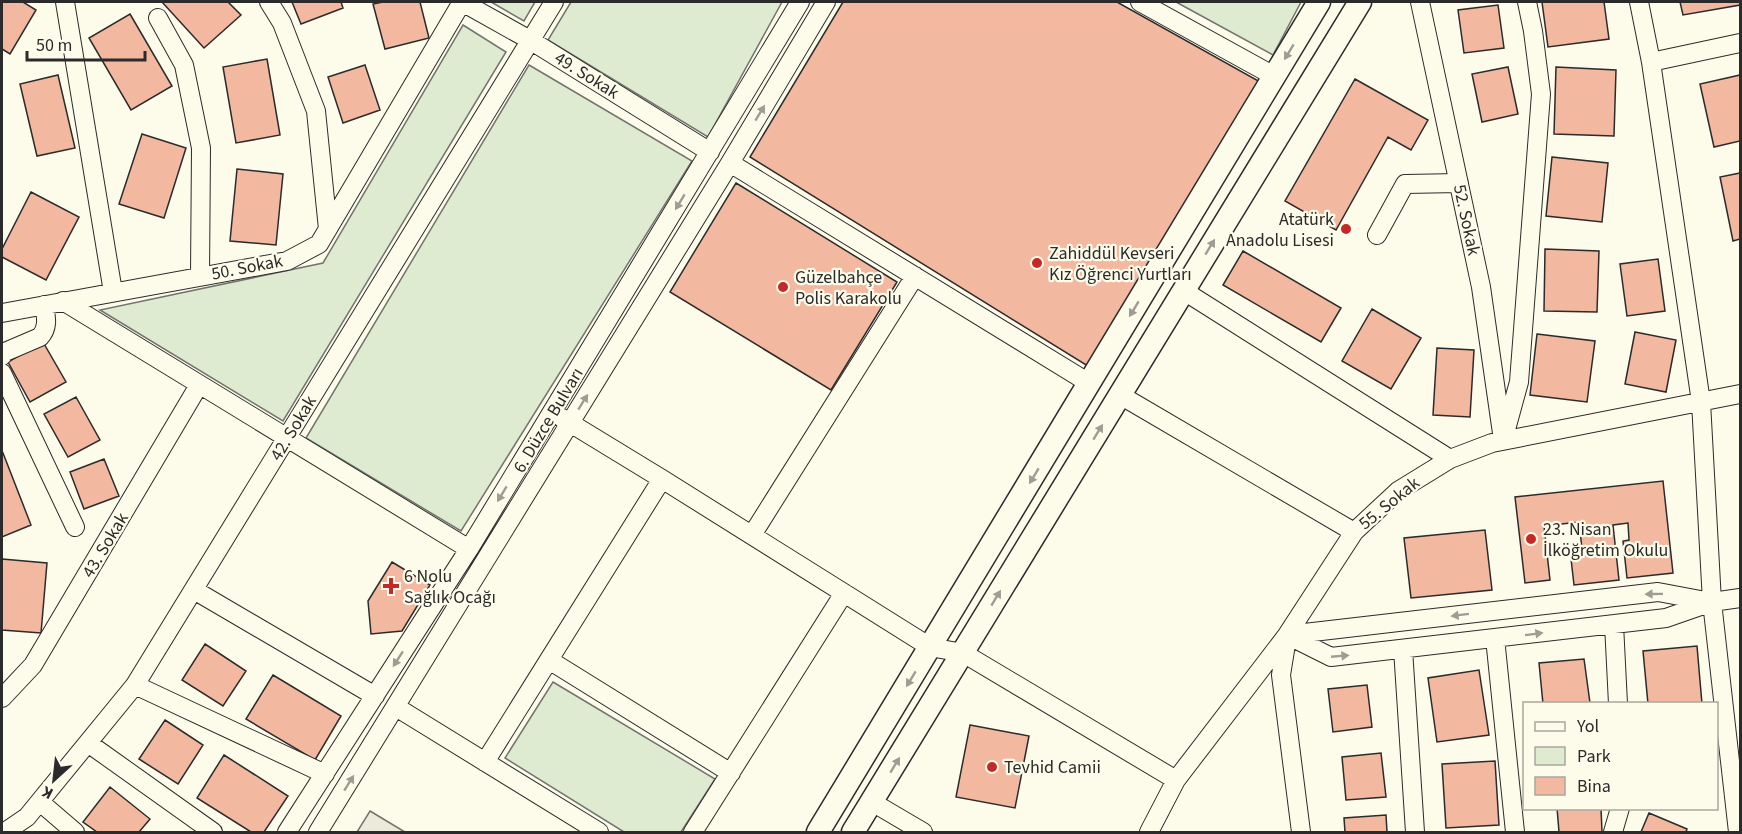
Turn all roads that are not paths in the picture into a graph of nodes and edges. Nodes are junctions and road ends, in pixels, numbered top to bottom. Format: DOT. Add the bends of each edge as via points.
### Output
graph roads {
  1 [pos="65,2"];
  2 [pos="269,2"];
  3 [pos="462,2"];
  4 [pos="554,2"];
  5 [pos="800,2"];
  6 [pos="826,2"];
  7 [pos="1140,2"];
  8 [pos="1319,2"];
  9 [pos="1360,2"];
  10 [pos="1420,2"];
  11 [pos="1527,2"];
  12 [pos="1639,2"];
  13 [pos="158,18"];
  14 [pos="530,40"];
  15 [pos="1740,43"];
  16 [pos="1651,62"];
  17 [pos="1274,76"];
  18 [pos="710,152"];
  19 [pos="730,164"];
  20 [pos="1459,183"];
  21 [pos="328,229"];
  22 [pos="1377,235"];
  23 [pos="200,276"];
  24 [pos="915,276"];
  25 [pos="1184,291"];
  26 [pos="113,292"];
  27 [pos="63,301"];
  28 [pos="45,305"];
  29 [pos="2,313"];
  30 [pos="2,356"];
  31 [pos="2,373"];
  32 [pos="1089,383"];
  33 [pos="200,385"];
  34 [pos="1740,394"];
  35 [pos="1120,395"];
  36 [pos="1701,402"];
  37 [pos="552,412"];
  38 [pos="571,423"];
  39 [pos="286,439"];
  40 [pos="1503,440"];
  41 [pos="1450,459"];
  42 [pos="662,479"];
  43 [pos="75,527"];
  44 [pos="1354,532"];
  45 [pos="752,535"];
  46 [pos="469,549"];
  47 [pos="194,590"];
  48 [pos="844,593"];
  49 [pos="1740,598"];
  50 [pos="1712,602"];
  51 [pos="1614,624"];
  52 [pos="1287,635"];
  53 [pos="1495,638"];
  54 [pos="930,647"];
  55 [pos="1403,649"];
  56 [pos="963,653"];
  57 [pos="549,660"];
  58 [pos="135,686"];
  59 [pos="375,696"];
  60 [pos="2,698"];
  61 [pos="1618,702"];
  62 [pos="396,707"];
  63 [pos="88,743"];
  64 [pos="485,762"];
  65 [pos="731,773"];
  66 [pos="324,774"];
  67 [pos="1176,780"];
  68 [pos="40,802"];
  69 [pos="872,802"];
  70 [pos="1619,810"];
  71 [pos="5,832"];
  72 [pos="75,832"];
  73 [pos="213,832"];
  74 [pos="287,832"];
  75 [pos="318,832"];
  76 [pos="599,832"];
  77 [pos="693,832"];
  78 [pos="818,832"];
  79 [pos="853,832"];
  80 [pos="923,832"];
  81 [pos="1149,832"];
  82 [pos="1301,832"];
  83 [pos="1415,832"];
  84 [pos="1515,832"];
  85 [pos="1613,832"];
  86 [pos="1738,832"];
  1 -- 26 [label="street"];
  2 -- 21 [label="street" via="282,23 316,111"];
  3 -- 14 [label="street, 49. Sokak"];
  3 -- 21 [label="street, 50. Sokak"];
  4 -- 14 [label="street, 42. Sokak"];
  5 -- 18 [label="street, 6. Düzce Bulvarı"];
  19 -- 6 [label="street, 6. Düzce Bulvarı, one-way"];
  7 -- 17 [label="street"];
  8 -- 17 [label="main road, one-way"];
  25 -- 9 [label="main road, one-way"];
  10 -- 20 [label="street, 52. Sokak"];
  11 -- 40 [label="street" via="1541,94 1519,382"];
  12 -- 16 [label="street"];
  13 -- 23 [label="street" via="184,65 201,148"];
  14 -- 18 [label="street, 49. Sokak"];
  14 -- 39 [label="street, 42. Sokak"];
  15 -- 16 [label="street"];
  16 -- 36 [label="street"];
  17 -- 32 [label="main road, one-way"];
  18 -- 37 [label="street, 6. Düzce Bulvarı, one-way"];
  19 -- 24 [label="street"];
  38 -- 19 [label="street, 6. Düzce Bulvarı, one-way"];
  20 -- 22 [label="street" via="1405,184"];
  20 -- 40 [label="street, 52. Sokak" via="1481,287"];
  21 -- 23 [label="street, 50. Sokak" via="319,244 287,261"];
  23 -- 26 [label="street, 50. Sokak"];
  24 -- 32 [label="street"];
  24 -- 45 [label="street"];
  25 -- 35 [label="main road"];
  25 -- 41 [label="street"];
  26 -- 27 [label="street, 50. Sokak"];
  27 -- 28 [label="street, 50. Sokak"];
  27 -- 33 [label="street"];
  28 -- 29 [label="street, 50. Sokak"];
  28 -- 30 [label="street" via="44,333"];
  31 -- 43 [label="street"];
  32 -- 54 [label="main road, one-way"];
  33 -- 39 [label="street"];
  33 -- 60 [label="street, 43. Sokak" via="33,665"];
  34 -- 36 [label="street, 55. Sokak"];
  35 -- 44 [label="street"];
  56 -- 35 [label="main road, one-way"];
  36 -- 40 [label="street, 55. Sokak"];
  36 -- 50 [label="street"];
  37 -- 38 [label="street"];
  37 -- 46 [label="street, 6. Düzce Bulvarı, one-way"];
  38 -- 42 [label="street"];
  38 -- 62 [label="street, 6. Düzce Bulvarı"];
  39 -- 46 [label="street"];
  39 -- 47 [label="street, 42. Sokak"];
  40 -- 41 [label="street, 55. Sokak"];
  41 -- 44 [label="street, 55. Sokak" via="1398,491"];
  42 -- 45 [label="street"];
  42 -- 57 [label="street"];
  44 -- 52 [label="street, 55. Sokak"];
  45 -- 48 [label="street"];
  46 -- 59 [label="street, 6. Düzce Bulvarı, one-way"];
  47 -- 58 [label="street, 42. Sokak"];
  47 -- 59 [label="street"];
  48 -- 54 [label="street"];
  48 -- 65 [label="street"];
  49 -- 50 [label="street"];
  50 -- 51 [label="street" via="1666,618"];
  50 -- 52 [label="street, one-way" via="1658,592"];
  50 -- 86 [label="street"];
  53 -- 51 [label="street, one-way"];
  51 -- 61 [label="street"];
  52 -- 55 [label="street, one-way" via="1331,657"];
  52 -- 67 [label="street, 55. Sokak"];
  52 -- 82 [label="street" via="1281,675"];
  53 -- 55 [label="street"];
  53 -- 84 [label="street"];
  54 -- 56 [label="street"];
  54 -- 78 [label="main road, one-way"];
  55 -- 83 [label="street"];
  56 -- 67 [label="street"];
  69 -- 56 [label="main road, one-way"];
  57 -- 64 [label="street"];
  57 -- 65 [label="street"];
  58 -- 63 [label="street, 42. Sokak"];
  58 -- 66 [label="street"];
  59 -- 66 [label="street, 6. Düzce Bulvarı"];
  62 -- 64 [label="street"];
  75 -- 62 [label="street, 6. Düzce Bulvarı, one-way"];
  63 -- 68 [label="street, 42. Sokak"];
  63 -- 73 [label="street"];
  64 -- 76 [label="street"];
  65 -- 77 [label="street"];
  66 -- 74 [label="street, 6. Düzce Bulvarı"];
  67 -- 81 [label="street, 55. Sokak"];
  68 -- 71 [label="street, 42. Sokak"];
  68 -- 72 [label="street"];
  69 -- 79 [label="main road"];
  69 -- 80 [label="street"];
  70 -- 85 [label="street"];
}
